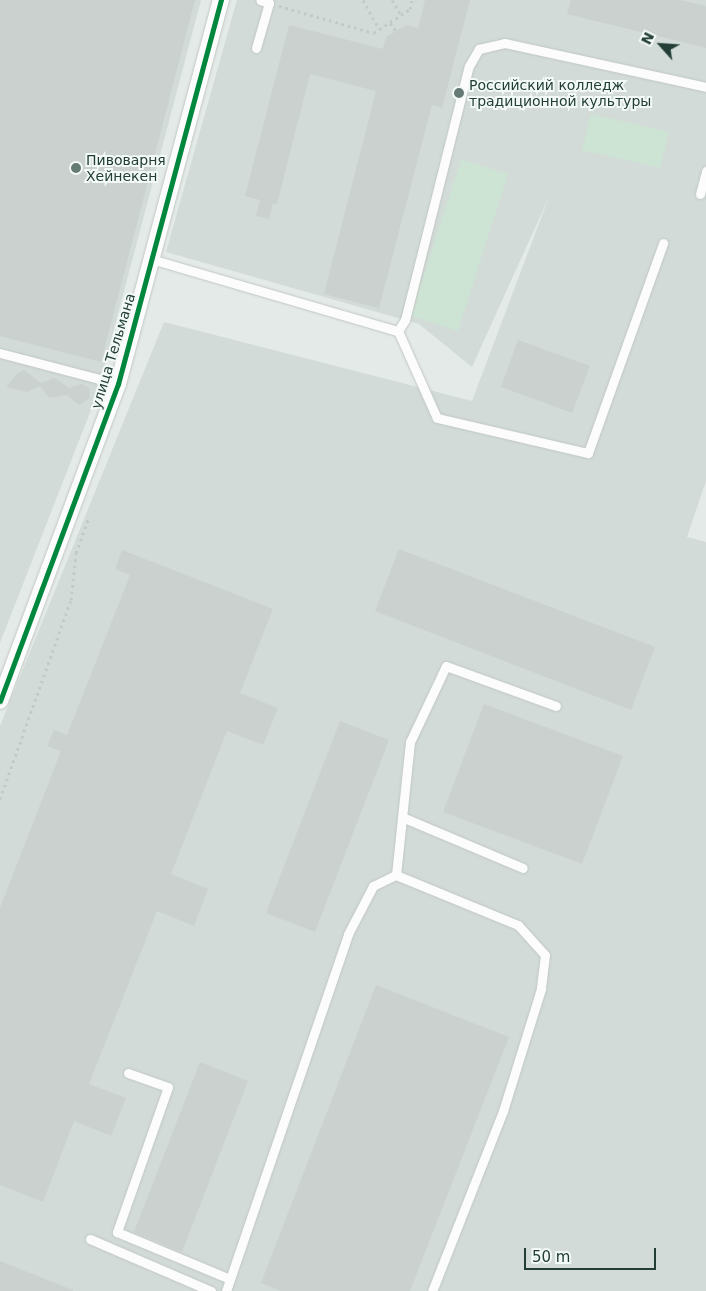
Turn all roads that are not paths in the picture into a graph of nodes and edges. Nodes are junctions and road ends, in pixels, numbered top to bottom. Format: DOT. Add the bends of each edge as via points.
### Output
graph roads {
  1 [pos="221,0"];
  2 [pos="260,0"];
  3 [pos="256,48"];
  4 [pos="706,88"];
  5 [pos="706,171"];
  6 [pos="700,194"];
  7 [pos="663,242"];
  8 [pos="151,259"];
  9 [pos="398,331"];
  10 [pos="0,353"];
  11 [pos="118,384"];
  12 [pos="0,701"];
  13 [pos="556,706"];
  14 [pos="402,817"];
  15 [pos="523,868"];
  16 [pos="396,875"];
  17 [pos="128,1073"];
  18 [pos="90,1239"];
  19 [pos="230,1279"];
  20 [pos="211,1291"];
  21 [pos="226,1291"];
  22 [pos="432,1291"];
  1 -- 8 [label="street, улица Тельмана"];
  2 -- 3 [label="lane" via="269,3"];
  4 -- 9 [label="lane" via="506,43 479,49 469,66 405,320"];
  5 -- 6 [label="lane"];
  7 -- 9 [label="lane" via="588,453 436,418"];
  8 -- 9 [label="lane"];
  8 -- 11 [label="street, улица Тельмана"];
  10 -- 11 [label="lane"];
  11 -- 12 [label="street, улица Тельмана"];
  13 -- 14 [label="lane" via="446,666 410,742"];
  14 -- 15 [label="lane"];
  14 -- 16 [label="lane"];
  16 -- 19 [label="lane" via="373,886 348,934"];
  16 -- 22 [label="lane" via="518,925 545,955 541,988 503,1111"];
  17 -- 19 [label="lane" via="168,1087 117,1232"];
  18 -- 20 [label="lane"];
  19 -- 21 [label="lane"];
}
